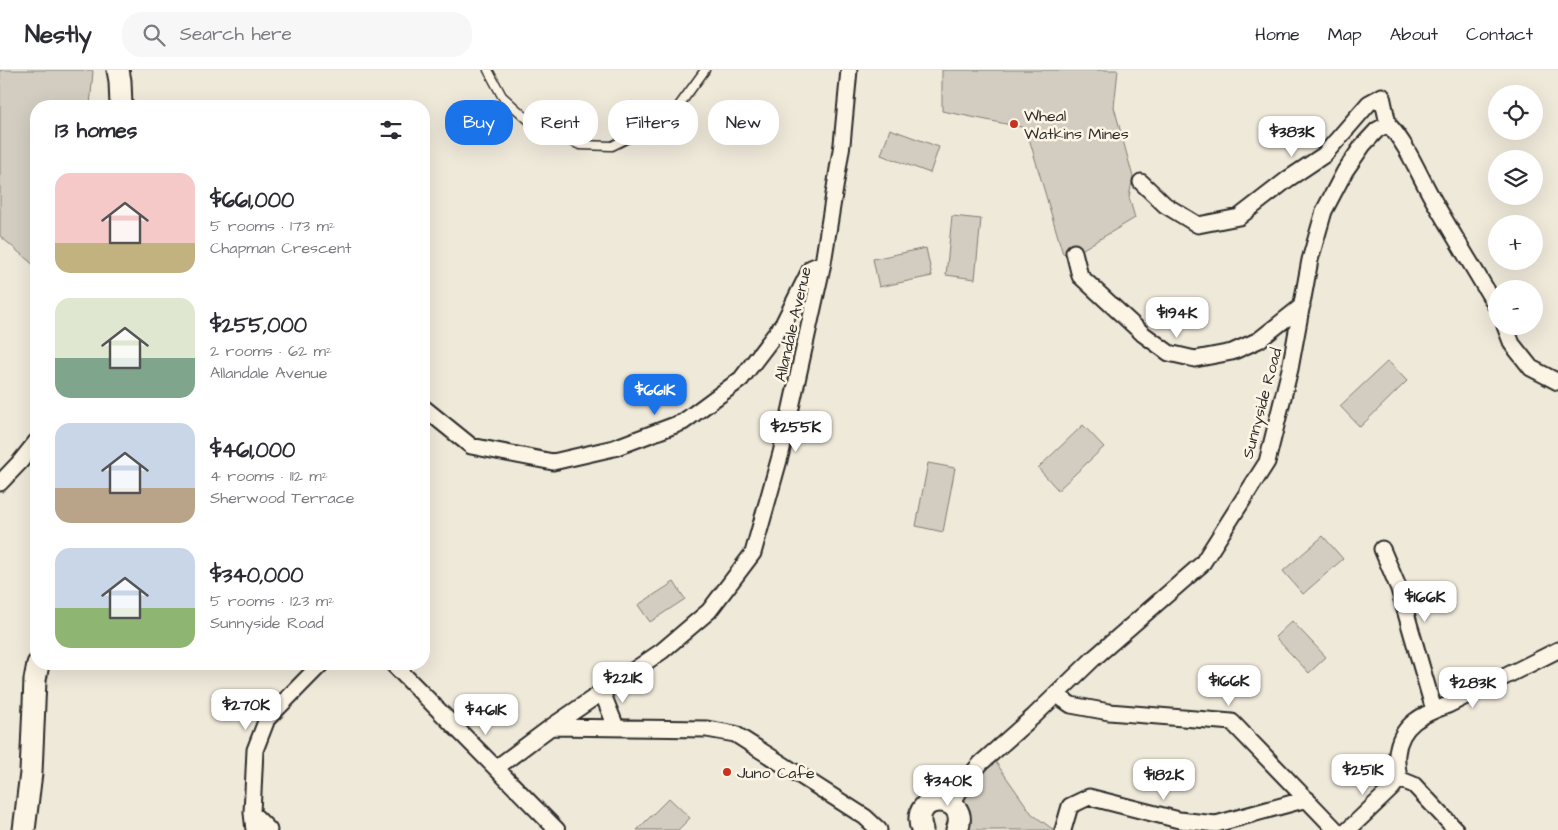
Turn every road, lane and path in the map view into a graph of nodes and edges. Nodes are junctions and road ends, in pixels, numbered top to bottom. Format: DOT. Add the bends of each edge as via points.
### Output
graph roads {
  1 [pos="118,70"];
  2 [pos="488,70"];
  3 [pos="705,70"];
  4 [pos="849,70"];
  5 [pos="121,100"];
  6 [pos="1388,124"];
  7 [pos="1141,182"];
  8 [pos="1074,252"];
  9 [pos="823,263"];
  10 [pos="1488,293"];
  11 [pos="1302,306"];
  12 [pos="1508,335"];
  13 [pos="1558,382"];
  14 [pos="430,413"];
  15 [pos="30,450"];
  16 [pos="0,483"];
  17 [pos="1382,549"];
  18 [pos="1558,650"];
  19 [pos="36,670"];
  20 [pos="315,670"];
  21 [pos="400,670"];
  22 [pos="602,692"];
  23 [pos="1057,695"];
  24 [pos="1434,710"];
  25 [pos="551,727"];
  26 [pos="616,727"];
  27 [pos="496,768"];
  28 [pos="31,773"];
  29 [pos="1399,779"];
  30 [pos="964,782"];
  31 [pos="1307,799"];
  32 [pos="951,804"];
  33 [pos="252,813"];
  34 [pos="24,830"];
  35 [pos="35,830"];
  36 [pos="254,830"];
  37 [pos="270,830"];
  38 [pos="557,830"];
  39 [pos="879,830"];
  40 [pos="922,830"];
  41 [pos="957,830"];
  42 [pos="967,830"];
  43 [pos="1063,830"];
  44 [pos="1336,830"];
  45 [pos="1348,830"];
  46 [pos="1456,830"];
  1 -- 5 [label="street"];
  2 -- 3 [label="lane" via="502,96 534,126 580,145 612,146 650,127 678,107"];
  4 -- 9 [label="street, Allandale Avenue" via="842,144"];
  6 -- 7 [label="street" via="1382,96 1369,103 1324,155 1239,217 1198,225 1165,205"];
  6 -- 10 [label="street" via="1403,143"];
  6 -- 11 [label="street, Sunnyside Road" via="1363,145 1324,211 1310,260"];
  8 -- 11 [label="street" via="1080,276 1143,334 1169,353 1195,359 1232,352 1259,340"];
  9 -- 14 [label="street" via="810,268 783,324 741,379 683,422 614,448 553,462 471,446"];
  9 -- 22 [label="street, Allandale Avenue" via="780,453 753,553 709,611 662,651"];
  11 -- 23 [label="street, Sunnyside Road" via="1267,462 1208,556"];
  12 -- 13 [label="street" via="1531,368"];
  15 -- 16 [label="street"];
  17 -- 24 [label="street" via="1399,589"];
  18 -- 24 [label="street"];
  19 -- 28 [label="street"];
  20 -- 33 [label="street" via="267,719 255,750"];
  21 -- 27 [label="street"];
  22 -- 25 [label="street, Allandale Avenue"];
  22 -- 26 [label="street"];
  23 -- 30 [label="street, Sunnyside Road"];
  23 -- 31 [label="street" via="1071,705 1109,712 1232,722"];
  24 -- 29 [label="street" via="1413,720 1401,738 1397,755"];
  25 -- 26 [label="street"];
  25 -- 27 [label="street, Allandale Avenue"];
  26 -- 39 [label="street" via="707,728 735,734 865,817"];
  27 -- 38 [label="street"];
  28 -- 34 [label="street"];
  28 -- 35 [label="street"];
  29 -- 45 [label="street"];
  29 -- 46 [label="street" via="1414,785"];
  30 -- 32 [label="street, Sunnyside Road"];
  30 -- 42 [label="street" via="963,815"];
  31 -- 43 [label="street" via="1216,824 1179,820 1089,797 1070,806"];
  31 -- 44 [label="street"];
  32 -- 40 [label="street" via="940,801 925,807 920,820"];
  32 -- 41 [label="street" via="959,816"];
  33 -- 36 [label="street"];
  33 -- 37 [label="street"];
}
